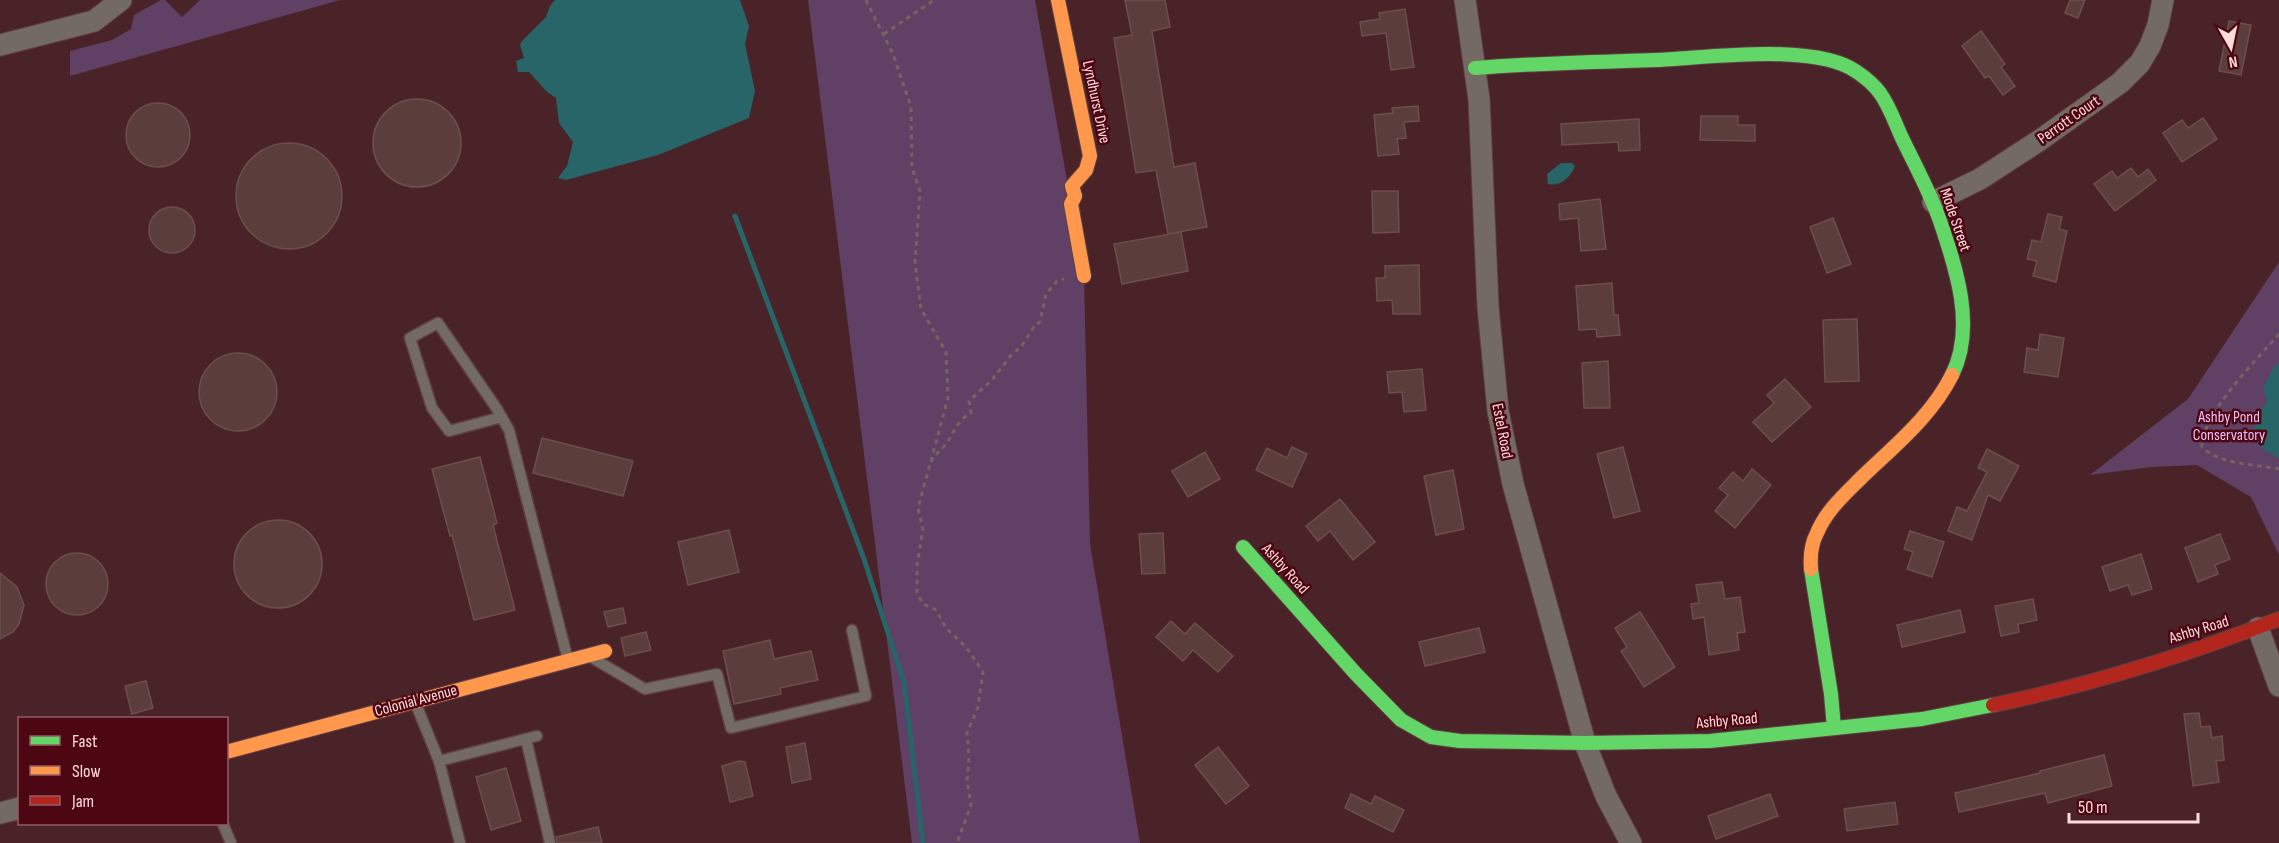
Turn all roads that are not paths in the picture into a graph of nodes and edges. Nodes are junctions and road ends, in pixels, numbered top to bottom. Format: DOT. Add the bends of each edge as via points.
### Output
graph roads {
  1 [pos="121,0"];
  2 [pos="1058,0"];
  3 [pos="1465,0"];
  4 [pos="2163,0"];
  5 [pos="0,45"];
  6 [pos="1475,68"];
  7 [pos="1933,202"];
  8 [pos="1084,276"];
  9 [pos="502,417"];
  10 [pos="1244,547"];
  11 [pos="2279,619"];
  12 [pos="2258,628"];
  13 [pos="852,630"];
  14 [pos="605,651"];
  15 [pos="587,655"];
  16 [pos="568,661"];
  17 [pos="2279,686"];
  18 [pos="415,702"];
  19 [pos="1834,728"];
  20 [pos="1585,743"];
  21 [pos="228,751"];
  22 [pos="439,761"];
  23 [pos="18,808"];
  24 [pos="0,813"];
  25 [pos="223,825"];
  26 [pos="231,843"];
  27 [pos="460,843"];
  28 [pos="550,843"];
  29 [pos="1631,843"];
  1 -- 5 [label="street" via="94,21"];
  2 -- 8 [label="street, Lyndhurst Drive" via="1090,156 1086,170 1072,186 1075,196 1071,204"];
  3 -- 6 [label="street, Estel Road"];
  4 -- 7 [label="street, Perrott Court" via="2150,46 2120,83 1980,179"];
  6 -- 7 [label="street, Mode Street" via="1736,56 1829,59 1866,77 1878,91"];
  6 -- 20 [label="street, Estel Road" via="1488,307 1498,411 1513,484"];
  7 -- 19 [label="street, Mode Street" via="1962,297 1962,346 1952,375 1928,411 1838,501 1823,519 1814,540 1811,576"];
  9 -- 9 [label="lane" via="438,323 410,338 432,408 448,430"];
  9 -- 16 [label="lane" via="512,439"];
  10 -- 20 [label="street, Ashby Road" via="1356,674 1413,728 1431,737 1460,741"];
  11 -- 12 [label="street, Ashby Road"];
  12 -- 17 [label="street"];
  12 -- 19 [label="street, Ashby Road" via="2025,698 1922,719"];
  13 -- 15 [label="lane" via="866,696 731,729 717,674 645,690"];
  14 -- 15 [label="street, Colonial Avenue"];
  15 -- 16 [label="street, Colonial Avenue"];
  16 -- 18 [label="street, Colonial Avenue"];
  18 -- 21 [label="street, Colonial Avenue"];
  18 -- 22 [label="lane"];
  19 -- 20 [label="street, Ashby Road" via="1710,741"];
  20 -- 29 [label="street, Estel Road" via="1606,796"];
  22 -- 27 [label="lane"];
  22 -- 28 [label="lane" via="532,738"];
  23 -- 24 [label="street"];
  25 -- 26 [label="lane"];
}
